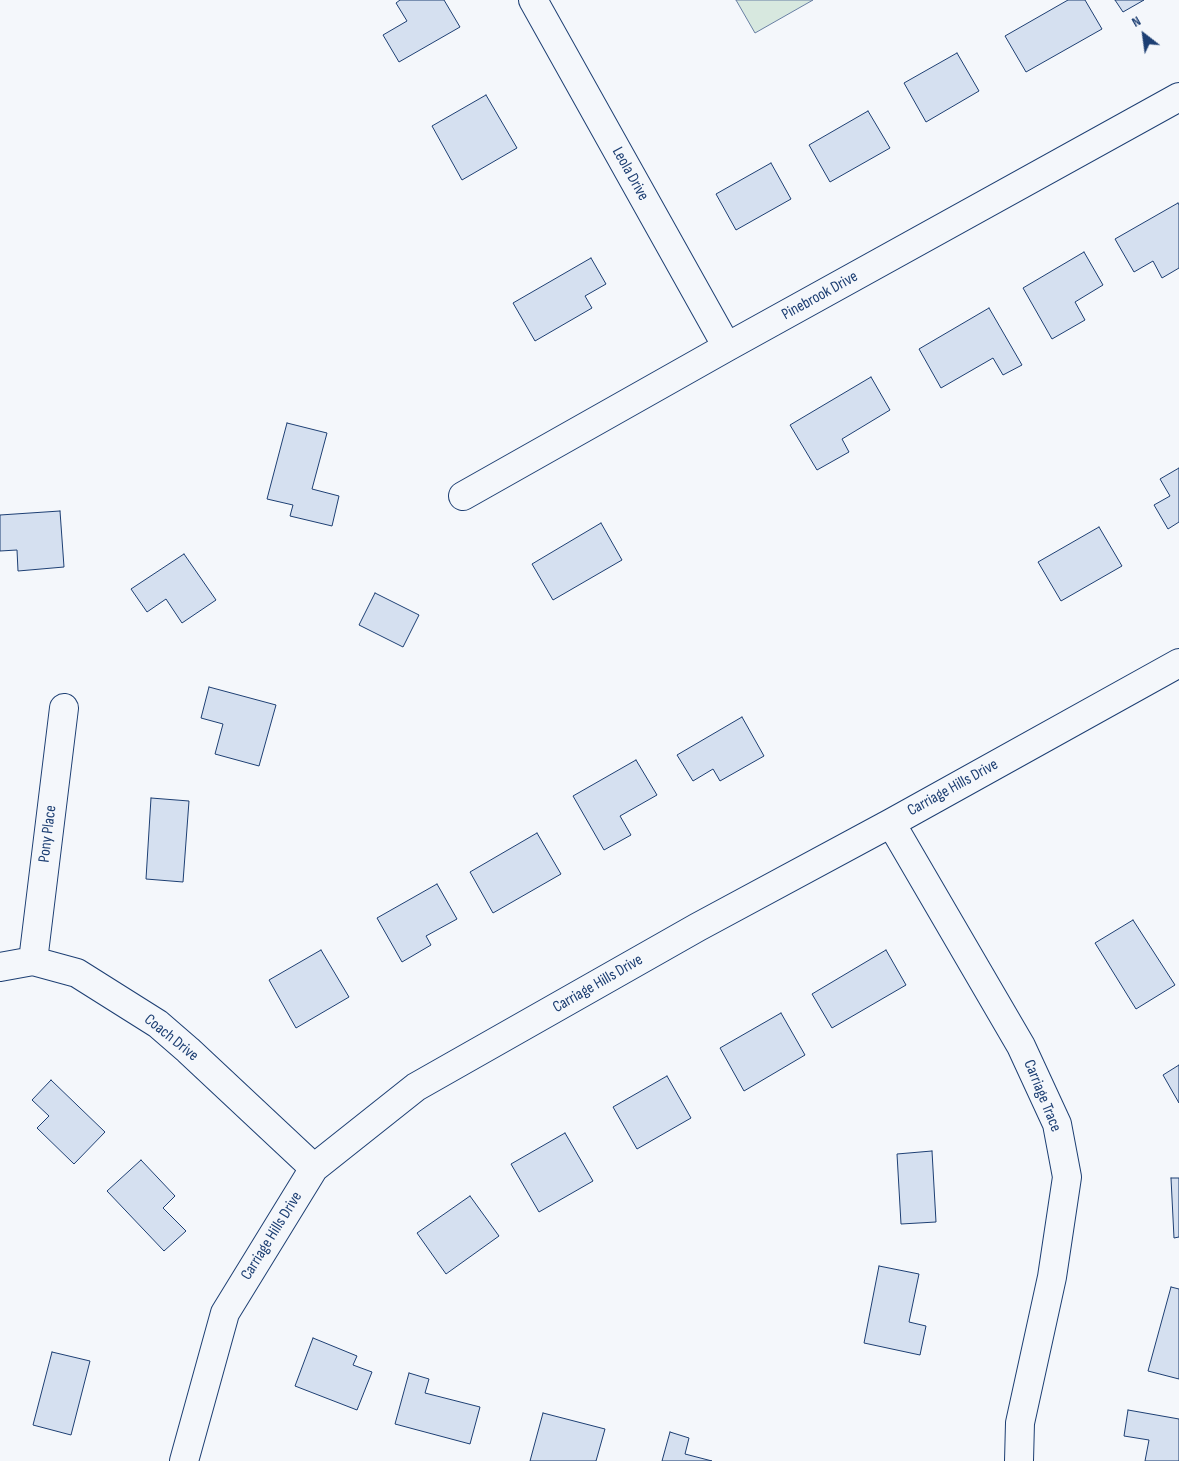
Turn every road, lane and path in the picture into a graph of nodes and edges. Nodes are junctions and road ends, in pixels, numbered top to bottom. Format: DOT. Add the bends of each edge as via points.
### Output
graph roads {
  1 [pos="533,0"];
  2 [pos="1179,98"];
  3 [pos="727,347"];
  4 [pos="463,496"];
  5 [pos="1179,663"];
  6 [pos="64,708"];
  7 [pos="891,823"];
  8 [pos="33,961"];
  9 [pos="0,967"];
  10 [pos="314,1168"];
  11 [pos="184,1461"];
  12 [pos="1019,1461"];
  1 -- 3 [label="street, Leola Drive"];
  2 -- 3 [label="street, Pinebrook Drive"];
  3 -- 4 [label="street, Pinebrook Drive"];
  5 -- 7 [label="street, Carriage Hills Drive"];
  6 -- 8 [label="street, Pony Place"];
  7 -- 10 [label="street, Carriage Hills Drive" via="698,927 416,1087"];
  7 -- 12 [label="street, Carriage Trace" via="1021,1046 1057,1124 1067,1176 1052,1277 1020,1423"];
  8 -- 9 [label="street, Coach Drive"];
  8 -- 10 [label="street, Coach Drive" via="77,972 158,1024"];
  10 -- 11 [label="street, Carriage Hills Drive" via="224,1313"];
}
